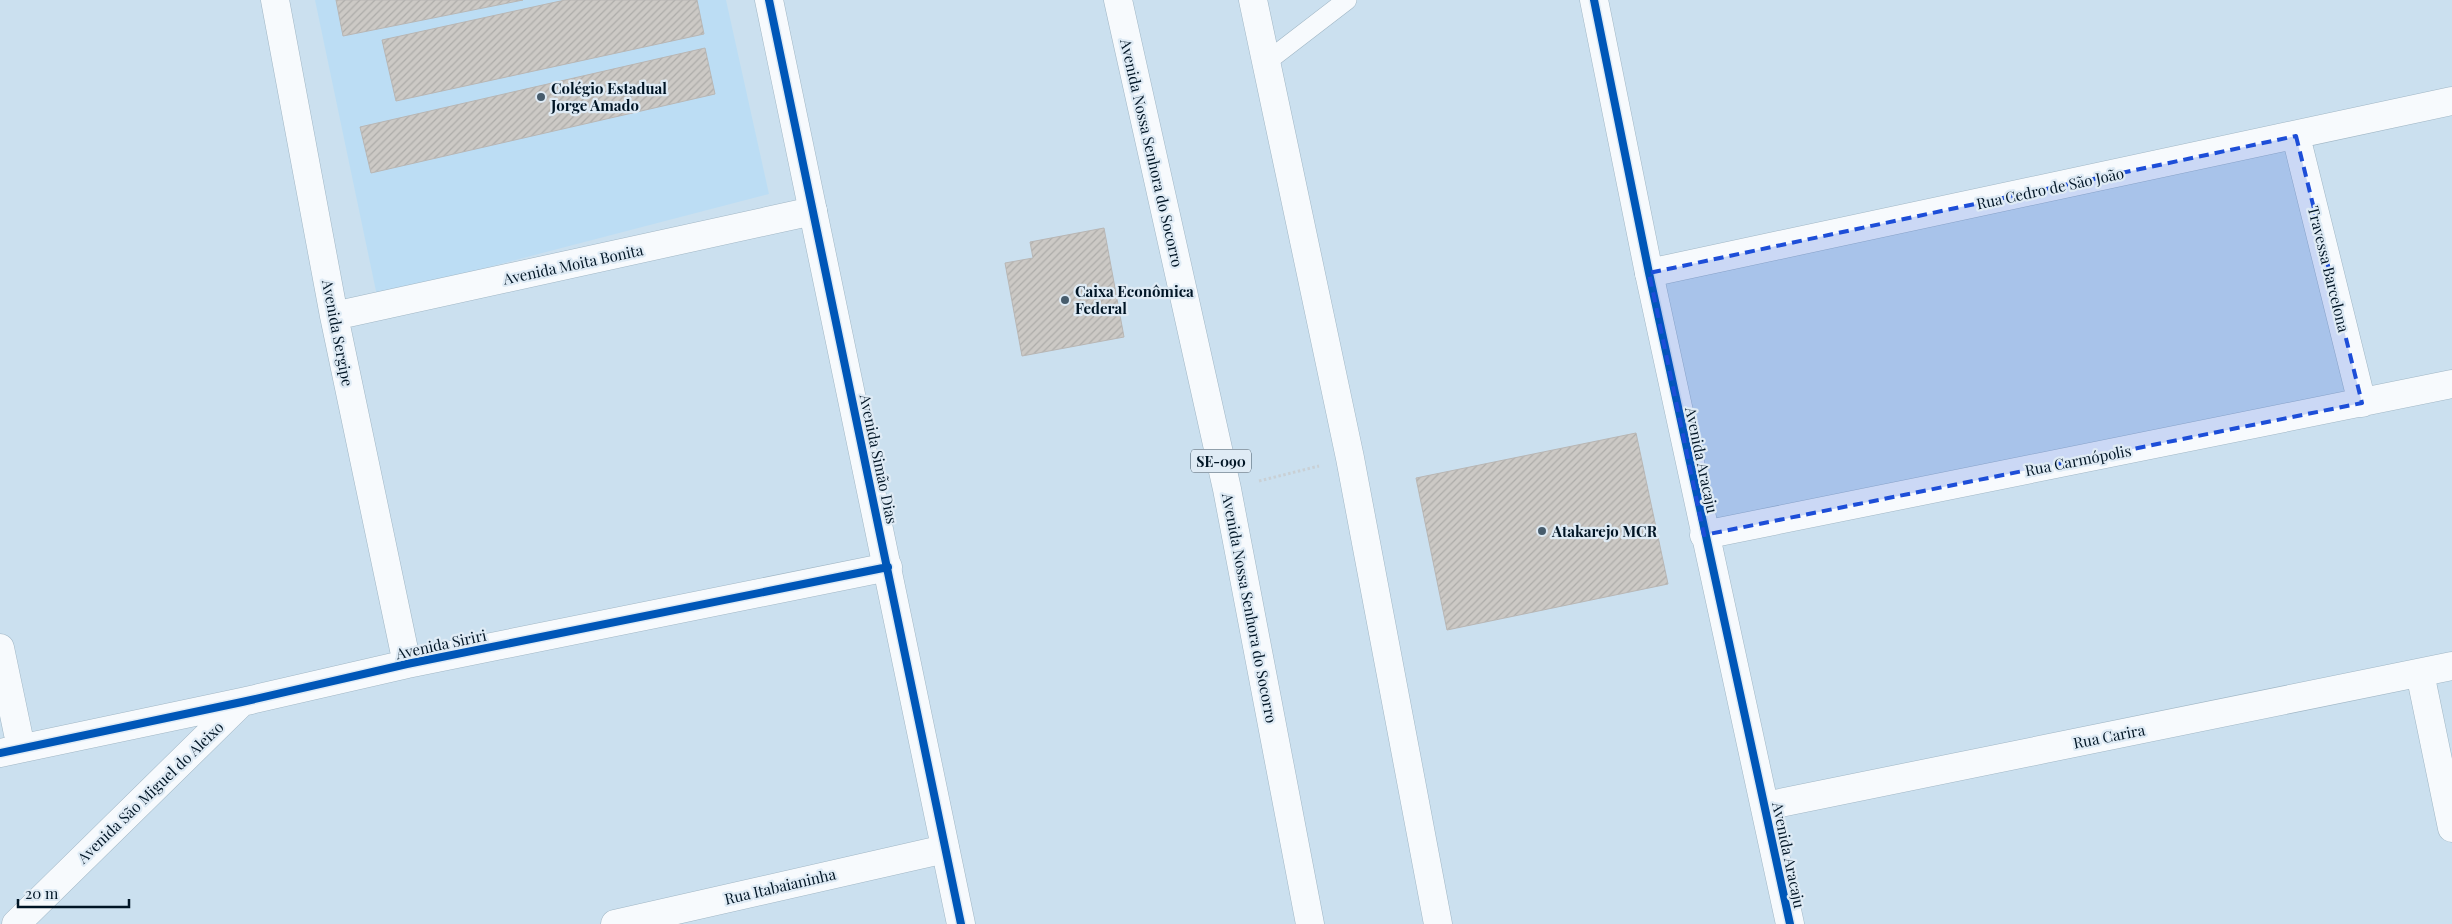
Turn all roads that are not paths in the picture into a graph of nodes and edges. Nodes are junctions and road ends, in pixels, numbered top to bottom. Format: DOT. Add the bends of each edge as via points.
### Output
graph roads {
  1 [pos="275,0"];
  2 [pos="769,0"];
  3 [pos="1118,0"];
  4 [pos="1253,0"];
  5 [pos="1347,0"];
  6 [pos="1594,0"];
  7 [pos="1266,62"];
  8 [pos="2452,100"];
  9 [pos="2296,136"];
  10 [pos="813,211"];
  11 [pos="1648,274"];
  12 [pos="334,316"];
  13 [pos="2452,384"];
  14 [pos="2362,404"];
  15 [pos="1704,535"];
  16 [pos="888,567"];
  17 [pos="0,648"];
  18 [pos="407,664"];
  19 [pos="2452,666"];
  20 [pos="2420,673"];
  21 [pos="242,702"];
  22 [pos="11,750"];
  23 [pos="1765,806"];
  24 [pos="2452,828"];
  25 [pos="945,849"];
  26 [pos="16,924"];
  27 [pos="615,924"];
  28 [pos="961,924"];
  29 [pos="1310,924"];
  30 [pos="1438,924"];
  31 [pos="1790,924"];
  1 -- 12 [label="street, Avenida Sergipe"];
  2 -- 10 [label="street, Avenida Simão Dias"];
  3 -- 29 [label="street, Avenida Nossa Senhora do Socorro / SE-090" via="1227,489"];
  4 -- 7 [label="street"];
  5 -- 7 [label="lane"];
  6 -- 11 [label="street, Avenida Aracaju"];
  7 -- 30 [label="street" via="1350,458"];
  8 -- 9 [label="street, Rua Cedro de São João"];
  9 -- 11 [label="street, Rua Cedro de São João"];
  9 -- 14 [label="street, Travessa Barcelona"];
  10 -- 12 [label="street, Avenida Moita Bonita"];
  10 -- 16 [label="street, Avenida Simão Dias"];
  11 -- 15 [label="street, Avenida Aracaju"];
  12 -- 18 [label="street, Avenida Sergipe"];
  13 -- 14 [label="street, Rua Carmópolis"];
  14 -- 15 [label="street, Rua Carmópolis"];
  15 -- 23 [label="street, Avenida Aracaju"];
  16 -- 18 [label="street, Avenida Siriri"];
  16 -- 25 [label="street, Avenida Simão Dias"];
  17 -- 22 [label="street"];
  18 -- 21 [label="street, Avenida Siriri"];
  19 -- 20 [label="street, Rua Carira"];
  20 -- 23 [label="street, Rua Carira"];
  20 -- 24 [label="street"];
  21 -- 22 [label="street, Avenida Siriri"];
  21 -- 26 [label="street, Avenida São Miguel do Aleixo"];
  23 -- 31 [label="street, Avenida Aracaju"];
  25 -- 27 [label="street, Rua Itabaianinha"];
  25 -- 28 [label="street, Avenida Simão Dias"];
}
